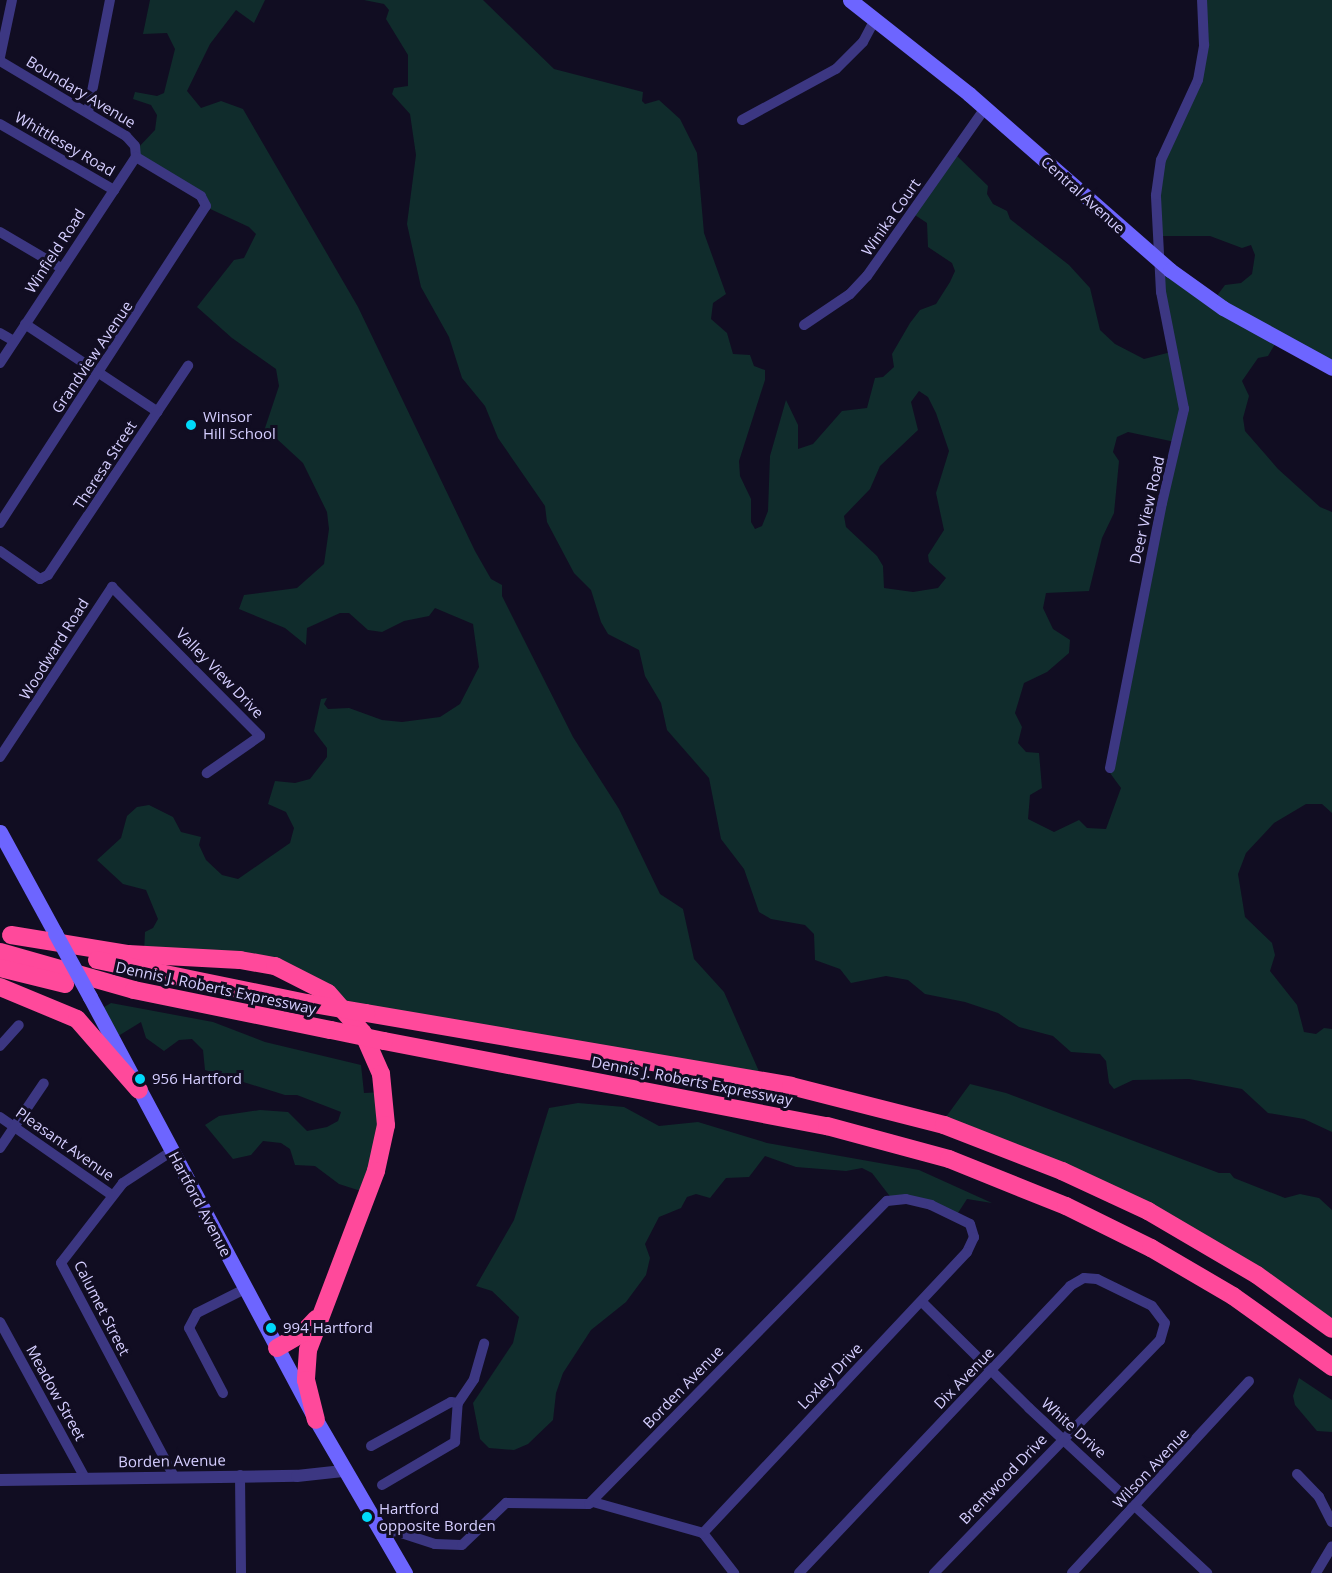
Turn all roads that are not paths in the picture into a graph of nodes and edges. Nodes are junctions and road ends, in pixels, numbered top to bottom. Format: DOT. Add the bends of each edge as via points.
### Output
graph roads {
  1 [pos="12,0"];
  2 [pos="110,0"];
  3 [pos="850,0"];
  4 [pos="1202,0"];
  5 [pos="876,18"];
  6 [pos="0,59"];
  7 [pos="985,108"];
  8 [pos="88,112"];
  9 [pos="742,120"];
  10 [pos="0,124"];
  11 [pos="136,157"];
  12 [pos="114,190"];
  13 [pos="0,232"];
  14 [pos="1157,260"];
  15 [pos="61,268"];
  16 [pos="26,324"];
  17 [pos="804,325"];
  18 [pos="0,333"];
  19 [pos="14,341"];
  20 [pos="0,363"];
  21 [pos="188,366"];
  22 [pos="1332,368"];
  23 [pos="99,372"];
  24 [pos="158,412"];
  25 [pos="0,523"];
  26 [pos="0,551"];
  27 [pos="112,587"];
  28 [pos="0,757"];
  29 [pos="1110,768"];
  30 [pos="207,773"];
  31 [pos="0,832"];
  32 [pos="6,934"];
  33 [pos="0,951"];
  34 [pos="0,968"];
  35 [pos="0,987"];
  36 [pos="165,997"];
  37 [pos="19,1025"];
  38 [pos="0,1046"];
  39 [pos="44,1083"];
  40 [pos="139,1090"];
  41 [pos="0,1117"];
  42 [pos="15,1126"];
  43 [pos="0,1148"];
  44 [pos="172,1151"];
  45 [pos="112,1195"];
  46 [pos="974,1237"];
  47 [pos="245,1288"];
  48 [pos="922,1303"];
  49 [pos="324,1305"];
  50 [pos="0,1322"];
  51 [pos="1165,1326"];
  52 [pos="1332,1329"];
  53 [pos="484,1343"];
  54 [pos="277,1348"];
  55 [pos="1332,1367"];
  56 [pos="993,1371"];
  57 [pos="1249,1381"];
  58 [pos="223,1393"];
  59 [pos="458,1404"];
  60 [pos="322,1422"];
  61 [pos="1064,1438"];
  62 [pos="371,1446"];
  63 [pos="344,1471"];
  64 [pos="240,1474"];
  65 [pos="1297,1474"];
  66 [pos="174,1476"];
  67 [pos="85,1478"];
  68 [pos="0,1480"];
  69 [pos="382,1485"];
  70 [pos="593,1502"];
  71 [pos="1137,1505"];
  72 [pos="1332,1522"];
  73 [pos="703,1533"];
  74 [pos="381,1536"];
  75 [pos="1332,1546"];
  76 [pos="241,1573"];
  77 [pos="405,1573"];
  78 [pos="734,1573"];
  79 [pos="799,1573"];
  80 [pos="934,1573"];
  81 [pos="1072,1573"];
  82 [pos="1208,1573"];
  83 [pos="1316,1573"];
  1 -- 6 [label="street"];
  2 -- 8 [label="street"];
  3 -- 5 [label="main road, Central Avenue"];
  4 -- 14 [label="street, Deer View Road" via="1204,45 1198,80 1166,146 1158,177"];
  5 -- 7 [label="main road, Central Avenue"];
  5 -- 9 [label="street" via="862,42 836,69"];
  6 -- 8 [label="street, Boundary Avenue"];
  7 -- 14 [label="main road, Central Avenue"];
  7 -- 17 [label="street, Winika Court" via="867,276 850,294"];
  8 -- 11 [label="street, Boundary Avenue" via="132,141"];
  10 -- 12 [label="street, Whittlesey Road"];
  11 -- 12 [label="street, Winfield Road"];
  11 -- 23 [label="street, Grandview Avenue" via="201,196 206,206"];
  12 -- 15 [label="street, Winfield Road"];
  13 -- 15 [label="street"];
  14 -- 22 [label="main road, Central Avenue" via="1223,308"];
  14 -- 29 [label="street, Deer View Road" via="1184,410"];
  15 -- 16 [label="street, Winfield Road"];
  16 -- 19 [label="street, Winfield Road"];
  16 -- 23 [label="street"];
  18 -- 19 [label="street"];
  19 -- 20 [label="street, Winfield Road"];
  21 -- 24 [label="street, Theresa Street"];
  23 -- 24 [label="street"];
  23 -- 25 [label="street, Grandview Avenue"];
  24 -- 26 [label="street, Theresa Street" via="96,508 43,579"];
  27 -- 28 [label="street, Woodward Road"];
  27 -- 30 [label="street, Valley View Drive" via="260,736"];
  31 -- 40 [label="main road, Hartford Avenue, bridge"];
  32 -- 49 [label="highway" via="128,954 264,964 309,980 350,1015 378,1064 386,1125 376,1171"];
  32 -- 52 [label="highway, Dennis J. Roberts Expressway, bridge" via="164,976 791,1086 944,1125 1062,1171 1157,1216 1257,1275"];
  33 -- 36 [label="highway, Dennis J. Roberts Expressway"];
  34 -- 36 [label="highway" via="82,987"];
  35 -- 40 [label="highway" via="77,1019"];
  36 -- 55 [label="highway, Dennis J. Roberts Expressway, bridge" via="817,1124 949,1159 1066,1206 1161,1253 1259,1313"];
  37 -- 38 [label="street"];
  39 -- 42 [label="street"];
  40 -- 44 [label="main road, Hartford Avenue"];
  41 -- 42 [label="street, Pleasant Avenue"];
  42 -- 43 [label="street"];
  42 -- 45 [label="street, Pleasant Avenue"];
  44 -- 45 [label="street, Calumet Street" via="133,1175"];
  44 -- 47 [label="main road, Hartford Avenue"];
  45 -- 66 [label="street, Calumet Street" via="61,1263"];
  46 -- 48 [label="street, Loxley Drive" via="967,1252"];
  46 -- 70 [label="street, Borden Avenue" via="970,1224 960,1217 906,1199 887,1201"];
  47 -- 54 [label="main road, Hartford Avenue"];
  47 -- 58 [label="street" via="197,1313 189,1328"];
  48 -- 56 [label="street, White Drive"];
  48 -- 73 [label="street, Loxley Drive"];
  49 -- 54 [label="highway" via="309,1328"];
  49 -- 60 [label="highway" via="306,1364"];
  50 -- 67 [label="street, Meadow Street"];
  51 -- 56 [label="street, Dix Avenue" via="1157,1310 1139,1297 1097,1279 1084,1278 1070,1286"];
  51 -- 61 [label="street, Brentwood Drive" via="1151,1350"];
  53 -- 59 [label="street" via="474,1379"];
  54 -- 60 [label="main road, Hartford Avenue"];
  56 -- 61 [label="street, White Drive"];
  56 -- 79 [label="street, Dix Avenue"];
  57 -- 71 [label="street, Wilson Avenue"];
  59 -- 62 [label="street" via="451,1402 405,1424"];
  59 -- 69 [label="street" via="455,1442"];
  60 -- 63 [label="main road, Hartford Avenue"];
  61 -- 71 [label="street, White Drive"];
  61 -- 80 [label="street, Brentwood Drive"];
  63 -- 64 [label="street, Borden Avenue" via="297,1476"];
  63 -- 74 [label="main road, Hartford Avenue"];
  64 -- 66 [label="street, Borden Avenue"];
  64 -- 76 [label="street"];
  65 -- 72 [label="street" via="1319,1497"];
  66 -- 67 [label="street, Borden Avenue"];
  67 -- 68 [label="street, Borden Avenue"];
  70 -- 73 [label="street"];
  70 -- 74 [label="street" via="506,1503 462,1545 435,1544 395,1531"];
  71 -- 81 [label="street, Wilson Avenue"];
  71 -- 82 [label="street, White Drive"];
  73 -- 78 [label="street"];
  74 -- 77 [label="main road, Hartford Avenue"];
  75 -- 83 [label="street"];
}
